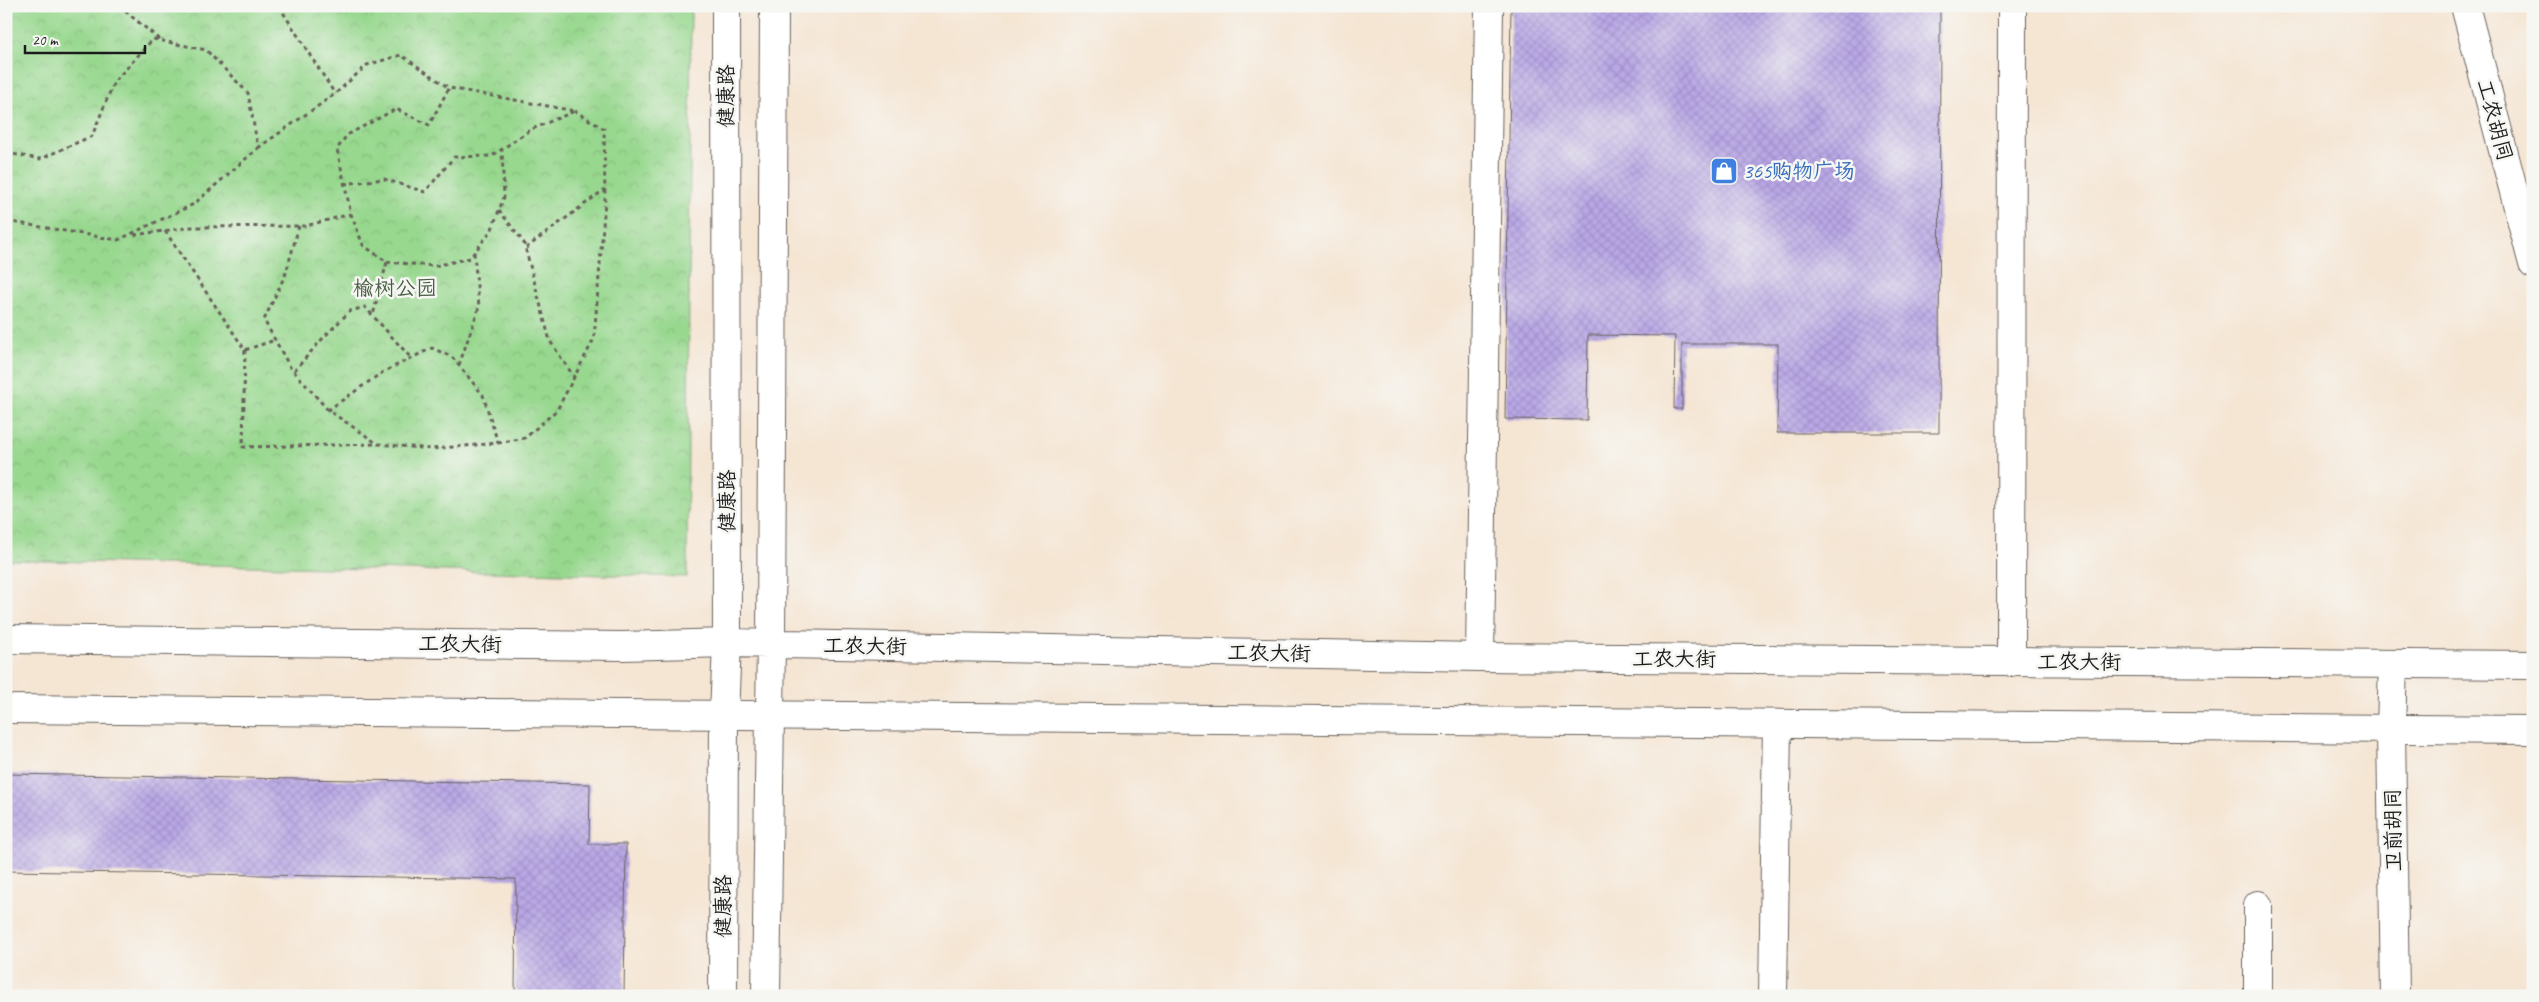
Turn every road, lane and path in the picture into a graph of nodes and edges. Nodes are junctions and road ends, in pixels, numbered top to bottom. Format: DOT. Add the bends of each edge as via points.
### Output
graph roads {
  1 [pos="119,6"];
  2 [pos="279,6"];
  3 [pos="726,6"];
  4 [pos="774,6"];
  5 [pos="1489,6"];
  6 [pos="2012,6"];
  7 [pos="2465,6"];
  8 [pos="159,40"];
  9 [pos="449,88"];
  10 [pos="335,94"];
  11 [pos="576,111"];
  12 [pos="258,148"];
  13 [pos="502,150"];
  14 [pos="6,153"];
  15 [pos="344,184"];
  16 [pos="606,188"];
  17 [pos="499,209"];
  18 [pos="351,214"];
  19 [pos="6,221"];
  20 [pos="299,226"];
  21 [pos="166,231"];
  22 [pos="130,236"];
  23 [pos="526,249"];
  24 [pos="474,253"];
  25 [pos="388,262"];
  26 [pos="2533,264"];
  27 [pos="373,315"];
  28 [pos="275,340"];
  29 [pos="245,350"];
  30 [pos="411,358"];
  31 [pos="459,365"];
  32 [pos="294,372"];
  33 [pos="574,378"];
  34 [pos="328,410"];
  35 [pos="498,442"];
  36 [pos="378,444"];
  37 [pos="6,639"];
  38 [pos="727,643"];
  39 [pos="771,644"];
  40 [pos="1480,657"];
  41 [pos="2011,662"];
  42 [pos="2393,664"];
  43 [pos="2533,665"];
  44 [pos="6,709"];
  45 [pos="724,715"];
  46 [pos="769,716"];
  47 [pos="1777,724"];
  48 [pos="2391,729"];
  49 [pos="2533,730"];
  50 [pos="2258,905"];
  51 [pos="723,996"];
  52 [pos="766,996"];
  53 [pos="1772,996"];
  54 [pos="2258,996"];
  55 [pos="2395,996"];
  1 -- 8 [label="path"];
  2 -- 10 [label="path"];
  3 -- 38 [label="main road, 健康路"];
  4 -- 39 [label="main road, 健康路"];
  5 -- 40 [label="main road"];
  6 -- 41 [label="main road"];
  7 -- 26 [label="main road, 工农胡同"];
  8 -- 12 [label="path" via="206,50 248,93"];
  8 -- 14 [label="path" via="153,38 114,82 92,136 40,159"];
  9 -- 10 [label="path" via="401,55 367,65"];
  9 -- 11 [label="path"];
  9 -- 15 [label="path" via="429,125 396,109 347,135 337,149"];
  10 -- 12 [label="path"];
  11 -- 13 [label="path" via="530,130"];
  11 -- 16 [label="path" via="604,129"];
  12 -- 22 [label="path" via="194,204"];
  13 -- 15 [label="path" via="492,156 454,157 425,192 384,179"];
  13 -- 17 [label="path" via="504,197"];
  15 -- 18 [label="path"];
  16 -- 23 [label="path"];
  16 -- 33 [label="path" via="594,339"];
  17 -- 23 [label="path"];
  17 -- 24 [label="path" via="492,229"];
  18 -- 20 [label="path"];
  18 -- 25 [label="path" via="363,245"];
  19 -- 22 [label="path" via="118,240"];
  20 -- 21 [label="path"];
  20 -- 28 [label="path" via="286,273 264,320"];
  21 -- 22 [label="path"];
  21 -- 29 [label="path"];
  23 -- 33 [label="path" via="550,340"];
  24 -- 25 [label="path" via="470,258 435,266"];
  24 -- 31 [label="path" via="479,307"];
  25 -- 27 [label="path"];
  27 -- 30 [label="path"];
  27 -- 32 [label="path" via="365,307 350,312"];
  28 -- 29 [label="path"];
  28 -- 32 [label="path"];
  29 -- 36 [label="path" via="243,447"];
  30 -- 31 [label="path" via="432,348 452,357"];
  30 -- 34 [label="path" via="383,372"];
  31 -- 35 [label="path" via="483,395"];
  32 -- 34 [label="path"];
  33 -- 35 [label="path" via="557,410 525,438"];
  34 -- 36 [label="path"];
  35 -- 36 [label="path" via="431,449"];
  37 -- 38 [label="main road, 工农大街" via="623,646"];
  38 -- 39 [label="main road, 工农大街"];
  38 -- 45 [label="main road, 健康路"];
  39 -- 40 [label="main road, 工农大街"];
  39 -- 46 [label="main road, 健康路"];
  40 -- 41 [label="main road, 工农大街"];
  41 -- 42 [label="main road, 工农大街"];
  42 -- 43 [label="main road, 工农大街"];
  42 -- 48 [label="main road, 卫前胡同"];
  44 -- 45 [label="main road"];
  45 -- 46 [label="main road"];
  45 -- 51 [label="main road, 健康路"];
  46 -- 47 [label="main road"];
  46 -- 52 [label="main road, 健康路"];
  47 -- 48 [label="main road"];
  47 -- 53 [label="main road"];
  48 -- 49 [label="main road"];
  48 -- 55 [label="main road, 卫前胡同"];
  50 -- 54 [label="main road"];
}
